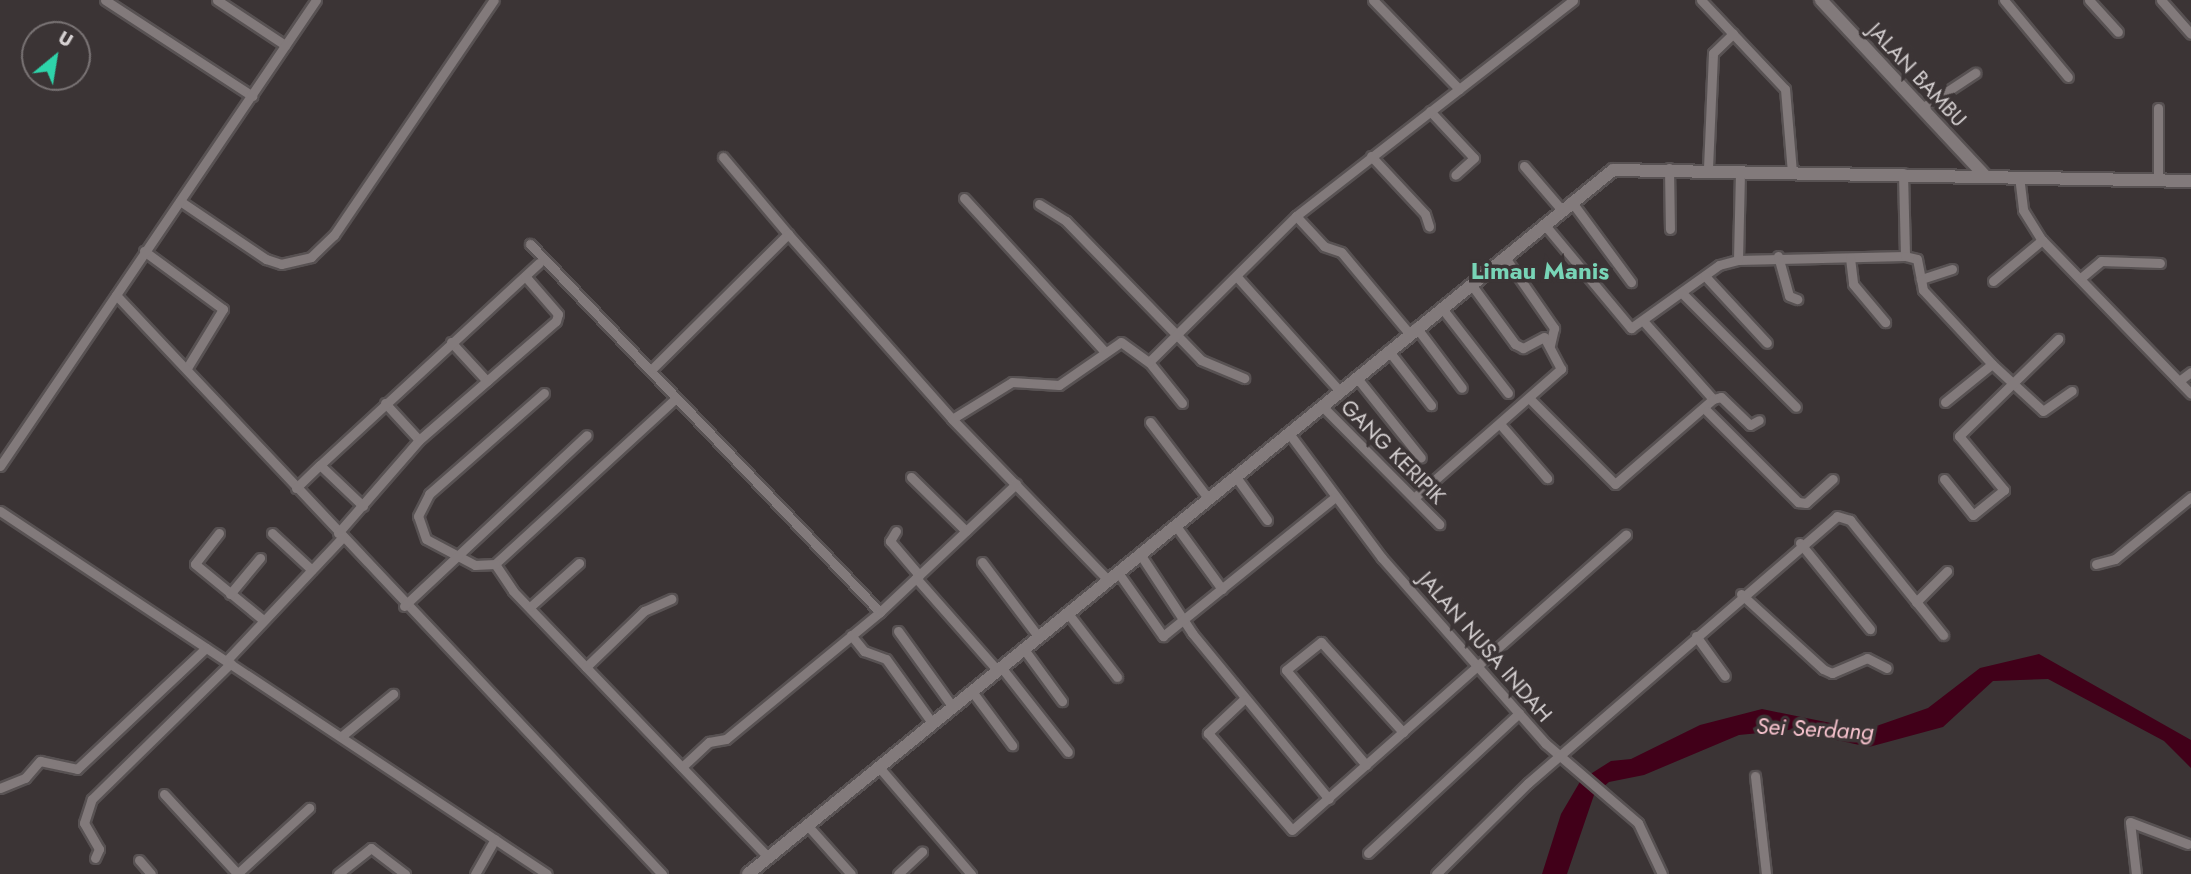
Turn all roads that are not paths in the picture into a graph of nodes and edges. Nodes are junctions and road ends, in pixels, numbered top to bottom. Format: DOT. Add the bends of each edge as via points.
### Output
graph roads {
  1 [pos="105,0"];
  2 [pos="217,0"];
  3 [pos="316,0"];
  4 [pos="494,0"];
  5 [pos="1373,0"];
  6 [pos="1573,0"];
  7 [pos="1701,0"];
  8 [pos="1821,0"];
  9 [pos="2004,0"];
  10 [pos="2089,0"];
  11 [pos="2161,0"];
  12 [pos="2118,32"];
  13 [pos="1733,34"];
  14 [pos="2191,34"];
  15 [pos="285,45"];
  16 [pos="1975,73"];
  17 [pos="2068,77"];
  18 [pos="1459,89"];
  19 [pos="251,96"];
  20 [pos="1922,108"];
  21 [pos="2158,108"];
  22 [pos="1430,111"];
  23 [pos="1371,156"];
  24 [pos="723,157"];
  25 [pos="1524,166"];
  26 [pos="1669,168"];
  27 [pos="1708,168"];
  28 [pos="1740,171"];
  29 [pos="1792,172"];
  30 [pos="1903,173"];
  31 [pos="1455,175"];
  32 [pos="1985,176"];
  33 [pos="2019,176"];
  34 [pos="2158,180"];
  35 [pos="2191,181"];
  36 [pos="964,198"];
  37 [pos="180,201"];
  38 [pos="1039,204"];
  39 [pos="1566,205"];
  40 [pos="1296,216"];
  41 [pos="1544,223"];
  42 [pos="1429,226"];
  43 [pos="1670,229"];
  44 [pos="789,234"];
  45 [pos="2042,240"];
  46 [pos="530,244"];
  47 [pos="144,251"];
  48 [pos="1504,256"];
  49 [pos="1778,256"];
  50 [pos="1905,256"];
  51 [pos="1850,258"];
  52 [pos="1738,260"];
  53 [pos="539,263"];
  54 [pos="2160,263"];
  55 [pos="1952,269"];
  56 [pos="525,275"];
  57 [pos="1704,276"];
  58 [pos="2081,277"];
  59 [pos="1238,278"];
  60 [pos="1921,279"];
  61 [pos="1993,281"];
  62 [pos="1631,282"];
  63 [pos="1471,284"];
  64 [pos="1682,293"];
  65 [pos="116,295"];
  66 [pos="1797,299"];
  67 [pos="1441,307"];
  68 [pos="1885,322"];
  69 [pos="1646,323"];
  70 [pos="1412,330"];
  71 [pos="1174,337"];
  72 [pos="2059,340"];
  73 [pos="451,342"];
  74 [pos="1767,343"];
  75 [pos="1550,346"];
  76 [pos="1388,351"];
  77 [pos="1105,352"];
  78 [pos="1149,362"];
  79 [pos="1992,364"];
  80 [pos="187,368"];
  81 [pos="652,369"];
  82 [pos="2191,372"];
  83 [pos="1244,378"];
  84 [pos="1357,378"];
  85 [pos="487,381"];
  86 [pos="2179,381"];
  87 [pos="2016,382"];
  88 [pos="1462,388"];
  89 [pos="1339,390"];
  90 [pos="2072,391"];
  91 [pos="544,393"];
  92 [pos="1508,393"];
  93 [pos="2191,394"];
  94 [pos="676,398"];
  95 [pos="1530,399"];
  96 [pos="1713,399"];
  97 [pos="1945,402"];
  98 [pos="385,403"];
  99 [pos="1182,403"];
  100 [pos="1321,405"];
  101 [pos="1431,405"];
  102 [pos="1796,407"];
  103 [pos="1707,411"];
  104 [pos="952,419"];
  105 [pos="1759,420"];
  106 [pos="1150,422"];
  107 [pos="1500,424"];
  108 [pos="1288,432"];
  109 [pos="587,435"];
  110 [pos="419,440"];
  111 [pos="1421,458"];
  112 [pos="320,465"];
  113 [pos="0,466"];
  114 [pos="911,477"];
  115 [pos="1236,477"];
  116 [pos="1547,478"];
  117 [pos="1833,479"];
  118 [pos="1944,479"];
  119 [pos="1016,484"];
  120 [pos="296,488"];
  121 [pos="1208,498"];
  122 [pos="1334,498"];
  123 [pos="1414,498"];
  124 [pos="2191,498"];
  125 [pos="363,506"];
  126 [pos="0,511"];
  127 [pos="1267,520"];
  128 [pos="1439,524"];
  129 [pos="1176,526"];
  130 [pos="896,531"];
  131 [pos="966,531"];
  132 [pos="219,533"];
  133 [pos="272,533"];
  134 [pos="340,536"];
  135 [pos="1626,536"];
  136 [pos="1800,543"];
  137 [pos="456,553"];
  138 [pos="1140,554"];
  139 [pos="260,558"];
  140 [pos="982,562"];
  141 [pos="579,563"];
  142 [pos="495,564"];
  143 [pos="2096,564"];
  144 [pos="312,570"];
  145 [pos="1947,570"];
  146 [pos="1112,575"];
  147 [pos="917,576"];
  148 [pos="1222,589"];
  149 [pos="230,594"];
  150 [pos="1741,594"];
  151 [pos="671,599"];
  152 [pos="1916,602"];
  153 [pos="404,606"];
  154 [pos="530,607"];
  155 [pos="880,612"];
  156 [pos="1067,612"];
  157 [pos="262,619"];
  158 [pos="1184,621"];
  159 [pos="1870,629"];
  160 [pos="898,631"];
  161 [pos="852,635"];
  162 [pos="1943,635"];
  163 [pos="1038,636"];
  164 [pos="1696,636"];
  165 [pos="206,648"];
  166 [pos="1023,648"];
  167 [pos="229,662"];
  168 [pos="586,667"];
  169 [pos="1480,667"];
  170 [pos="999,668"];
  171 [pos="1887,668"];
  172 [pos="1117,677"];
  173 [pos="1725,677"];
  174 [pos="971,690"];
  175 [pos="393,694"];
  176 [pos="1244,699"];
  177 [pos="1062,701"];
  178 [pos="952,706"];
  179 [pos="1519,713"];
  180 [pos="933,724"];
  181 [pos="1403,732"];
  182 [pos="343,735"];
  183 [pos="1012,745"];
  184 [pos="1068,752"];
  185 [pos="1564,760"];
  186 [pos="1366,765"];
  187 [pos="878,766"];
  188 [pos="682,767"];
  189 [pos="1755,775"];
  190 [pos="0,788"];
  191 [pos="164,794"];
  192 [pos="1329,799"];
  193 [pos="309,808"];
  194 [pos="808,826"];
  195 [pos="495,839"];
  196 [pos="2188,844"];
  197 [pos="922,852"];
  198 [pos="1368,853"];
  199 [pos="768,857"];
  200 [pos="95,858"];
  201 [pos="139,860"];
  202 [pos="151,874"];
  203 [pos="237,874"];
  204 [pos="338,874"];
  205 [pos="405,874"];
  206 [pos="475,874"];
  207 [pos="547,874"];
  208 [pos="663,874"];
  209 [pos="748,874"];
  210 [pos="851,874"];
  211 [pos="898,874"];
  212 [pos="971,874"];
  213 [pos="1436,874"];
  214 [pos="1662,874"];
  215 [pos="1766,874"];
  216 [pos="2136,874"];
  1 -- 19 [label="street"];
  2 -- 15 [label="street"];
  3 -- 15 [label="street"];
  4 -- 37 [label="street" via="334,234 311,257 281,264 266,259"];
  5 -- 18 [label="street"];
  6 -- 18 [label="street"];
  7 -- 13 [label="street"];
  8 -- 20 [label="main road, JALAN BAMBU"];
  9 -- 17 [label="street"];
  10 -- 12 [label="street"];
  11 -- 14 [label="street"];
  13 -- 27 [label="street" via="1713,53"];
  13 -- 29 [label="street" via="1785,89"];
  15 -- 19 [label="street"];
  16 -- 20 [label="street"];
  18 -- 22 [label="street"];
  19 -- 37 [label="street"];
  20 -- 32 [label="main road, JALAN BAMBU"];
  21 -- 34 [label="street"];
  22 -- 23 [label="street"];
  22 -- 31 [label="street" via="1474,158"];
  23 -- 40 [label="street"];
  23 -- 42 [label="street" via="1425,214"];
  24 -- 44 [label="street"];
  25 -- 39 [label="street"];
  26 -- 27 [label="main road"];
  26 -- 39 [label="main road" via="1613,170"];
  26 -- 43 [label="street"];
  27 -- 28 [label="main road"];
  28 -- 29 [label="main road"];
  28 -- 52 [label="street"];
  29 -- 30 [label="main road"];
  30 -- 32 [label="main road"];
  30 -- 50 [label="street"];
  32 -- 33 [label="main road"];
  33 -- 34 [label="main road"];
  33 -- 45 [label="street" via="2023,210"];
  34 -- 35 [label="main road"];
  36 -- 77 [label="street"];
  37 -- 47 [label="street"];
  38 -- 71 [label="street" via="1066,221"];
  39 -- 41 [label="main road"];
  39 -- 62 [label="street"];
  40 -- 59 [label="street"];
  40 -- 70 [label="street" via="1324,246 1341,252"];
  41 -- 48 [label="main road"];
  41 -- 69 [label="street" via="1626,326"];
  44 -- 81 [label="street"];
  44 -- 104 [label="street"];
  45 -- 58 [label="street"];
  45 -- 61 [label="street"];
  46 -- 81 [label="street"];
  47 -- 65 [label="street"];
  47 -- 80 [label="street" via="223,309"];
  48 -- 63 [label="main road"];
  48 -- 75 [label="street" via="1554,328"];
  49 -- 51 [label="street"];
  49 -- 52 [label="street"];
  49 -- 66 [label="street" via="1789,296"];
  50 -- 51 [label="street"];
  50 -- 60 [label="street" via="1917,259"];
  51 -- 68 [label="street" via="1856,288"];
  52 -- 57 [label="street"];
  53 -- 56 [label="street"];
  54 -- 58 [label="street" via="2101,261"];
  55 -- 60 [label="street"];
  56 -- 73 [label="street"];
  56 -- 85 [label="street" via="558,314 556,321"];
  57 -- 64 [label="street"];
  57 -- 74 [label="street"];
  58 -- 86 [label="street"];
  59 -- 71 [label="street"];
  59 -- 89 [label="street"];
  60 -- 79 [label="street" via="1925,293"];
  63 -- 67 [label="main road"];
  63 -- 75 [label="street" via="1516,345 1523,348 1539,336"];
  64 -- 69 [label="street"];
  64 -- 102 [label="street"];
  65 -- 80 [label="street"];
  65 -- 113 [label="street"];
  67 -- 70 [label="main road"];
  67 -- 92 [label="street"];
  69 -- 96 [label="street"];
  70 -- 76 [label="main road"];
  70 -- 88 [label="street"];
  71 -- 78 [label="street"];
  71 -- 83 [label="street" via="1201,360"];
  72 -- 87 [label="street"];
  73 -- 85 [label="street"];
  73 -- 98 [label="street"];
  75 -- 95 [label="street" via="1562,369"];
  76 -- 84 [label="main road"];
  76 -- 101 [label="street"];
  77 -- 78 [label="street" via="1127,341"];
  77 -- 104 [label="street" via="1059,385 1003,384"];
  78 -- 99 [label="street"];
  79 -- 87 [label="street"];
  79 -- 97 [label="street"];
  80 -- 120 [label="street"];
  81 -- 94 [label="street"];
  82 -- 86 [label="street"];
  84 -- 89 [label="main road"];
  84 -- 111 [label="street"];
  85 -- 110 [label="street"];
  86 -- 93 [label="street"];
  87 -- 90 [label="street" via="2043,411"];
  87 -- 118 [label="street" via="1959,436 2004,490 1973,515"];
  89 -- 100 [label="main road"];
  91 -- 137 [label="street" via="424,500 419,534"];
  94 -- 142 [label="street"];
  94 -- 155 [label="street"];
  95 -- 103 [label="street" via="1615,484"];
  95 -- 107 [label="street"];
  96 -- 103 [label="street"];
  96 -- 105 [label="street" via="1720,396 1750,425"];
  98 -- 110 [label="street"];
  98 -- 112 [label="street"];
  100 -- 108 [label="main road"];
  100 -- 123 [label="street, GANG KERIPIK"];
  103 -- 117 [label="street" via="1798,502 1806,503"];
  104 -- 119 [label="street"];
  106 -- 121 [label="street"];
  107 -- 116 [label="street"];
  107 -- 123 [label="street"];
  108 -- 115 [label="main road"];
  108 -- 122 [label="street, JALAN NUSA INDAH"];
  109 -- 137 [label="street"];
  110 -- 125 [label="street"];
  112 -- 120 [label="street"];
  112 -- 125 [label="street"];
  114 -- 131 [label="street"];
  115 -- 121 [label="main road"];
  115 -- 127 [label="street"];
  119 -- 131 [label="street"];
  119 -- 146 [label="street"];
  120 -- 134 [label="street"];
  121 -- 129 [label="main road"];
  122 -- 148 [label="street"];
  122 -- 169 [label="street, JALAN NUSA INDAH"];
  123 -- 128 [label="street, GANG KERIPIK"];
  124 -- 143 [label="street" via="2115,559"];
  125 -- 134 [label="street"];
  126 -- 165 [label="street"];
  129 -- 138 [label="main road"];
  129 -- 148 [label="street"];
  130 -- 147 [label="street" via="890,541"];
  131 -- 147 [label="street"];
  132 -- 149 [label="street" via="195,564"];
  133 -- 144 [label="street"];
  134 -- 144 [label="street"];
  134 -- 153 [label="street"];
  135 -- 169 [label="street"];
  136 -- 150 [label="street"];
  136 -- 152 [label="street" via="1841,514"];
  136 -- 159 [label="street"];
  137 -- 142 [label="street" via="475,565"];
  137 -- 153 [label="street"];
  138 -- 146 [label="main road"];
  138 -- 158 [label="street"];
  139 -- 149 [label="street"];
  140 -- 163 [label="street"];
  141 -- 154 [label="street"];
  142 -- 154 [label="street"];
  144 -- 157 [label="street"];
  145 -- 152 [label="street"];
  146 -- 156 [label="main road"];
  146 -- 158 [label="street" via="1161,636"];
  147 -- 155 [label="street"];
  147 -- 170 [label="street"];
  148 -- 158 [label="street"];
  149 -- 157 [label="street"];
  150 -- 164 [label="street"];
  150 -- 171 [label="street" via="1823,669 1832,673 1867,658"];
  151 -- 168 [label="street" via="644,611"];
  152 -- 162 [label="street"];
  153 -- 208 [label="street"];
  154 -- 168 [label="street"];
  155 -- 161 [label="street"];
  156 -- 163 [label="main road"];
  156 -- 172 [label="street"];
  157 -- 167 [label="street"];
  158 -- 176 [label="street"];
  160 -- 178 [label="street"];
  161 -- 180 [label="street" via="864,651 886,659"];
  161 -- 188 [label="street" via="726,739 709,742"];
  163 -- 166 [label="main road"];
  164 -- 173 [label="street"];
  164 -- 185 [label="street"];
  165 -- 167 [label="street"];
  165 -- 190 [label="street" via="77,769 40,761 25,779"];
  166 -- 170 [label="main road"];
  166 -- 177 [label="street"];
  167 -- 182 [label="street"];
  167 -- 200 [label="street" via="92,799 84,823 99,849"];
  168 -- 188 [label="street"];
  169 -- 179 [label="street, JALAN NUSA INDAH"];
  169 -- 181 [label="street"];
  170 -- 174 [label="main road"];
  170 -- 184 [label="street"];
  174 -- 178 [label="main road"];
  174 -- 183 [label="street"];
  175 -- 182 [label="street"];
  176 -- 192 [label="street"];
  176 -- 192 [label="street" via="1208,733 1281,824 1292,830"];
  178 -- 180 [label="main road"];
  179 -- 185 [label="street, JALAN NUSA INDAH"];
  179 -- 198 [label="street"];
  180 -- 187 [label="main road"];
  181 -- 186 [label="street"];
  181 -- 186 [label="street" via="1321,642 1286,670"];
  182 -- 195 [label="street"];
  185 -- 213 [label="street" via="1441,863"];
  185 -- 214 [label="street, JALAN NUSA INDAH" via="1620,802 1651,842"];
  186 -- 192 [label="street"];
  187 -- 194 [label="main road"];
  187 -- 212 [label="street"];
  188 -- 199 [label="street"];
  189 -- 215 [label="street"];
  191 -- 203 [label="street"];
  193 -- 203 [label="street"];
  194 -- 199 [label="main road"];
  194 -- 210 [label="street"];
  195 -- 206 [label="street"];
  195 -- 207 [label="street"];
  196 -- 216 [label="street" via="2130,822"];
  197 -- 211 [label="street"];
  199 -- 209 [label="main road"];
  201 -- 202 [label="street"];
  204 -- 205 [label="street" via="371,848"];
}
